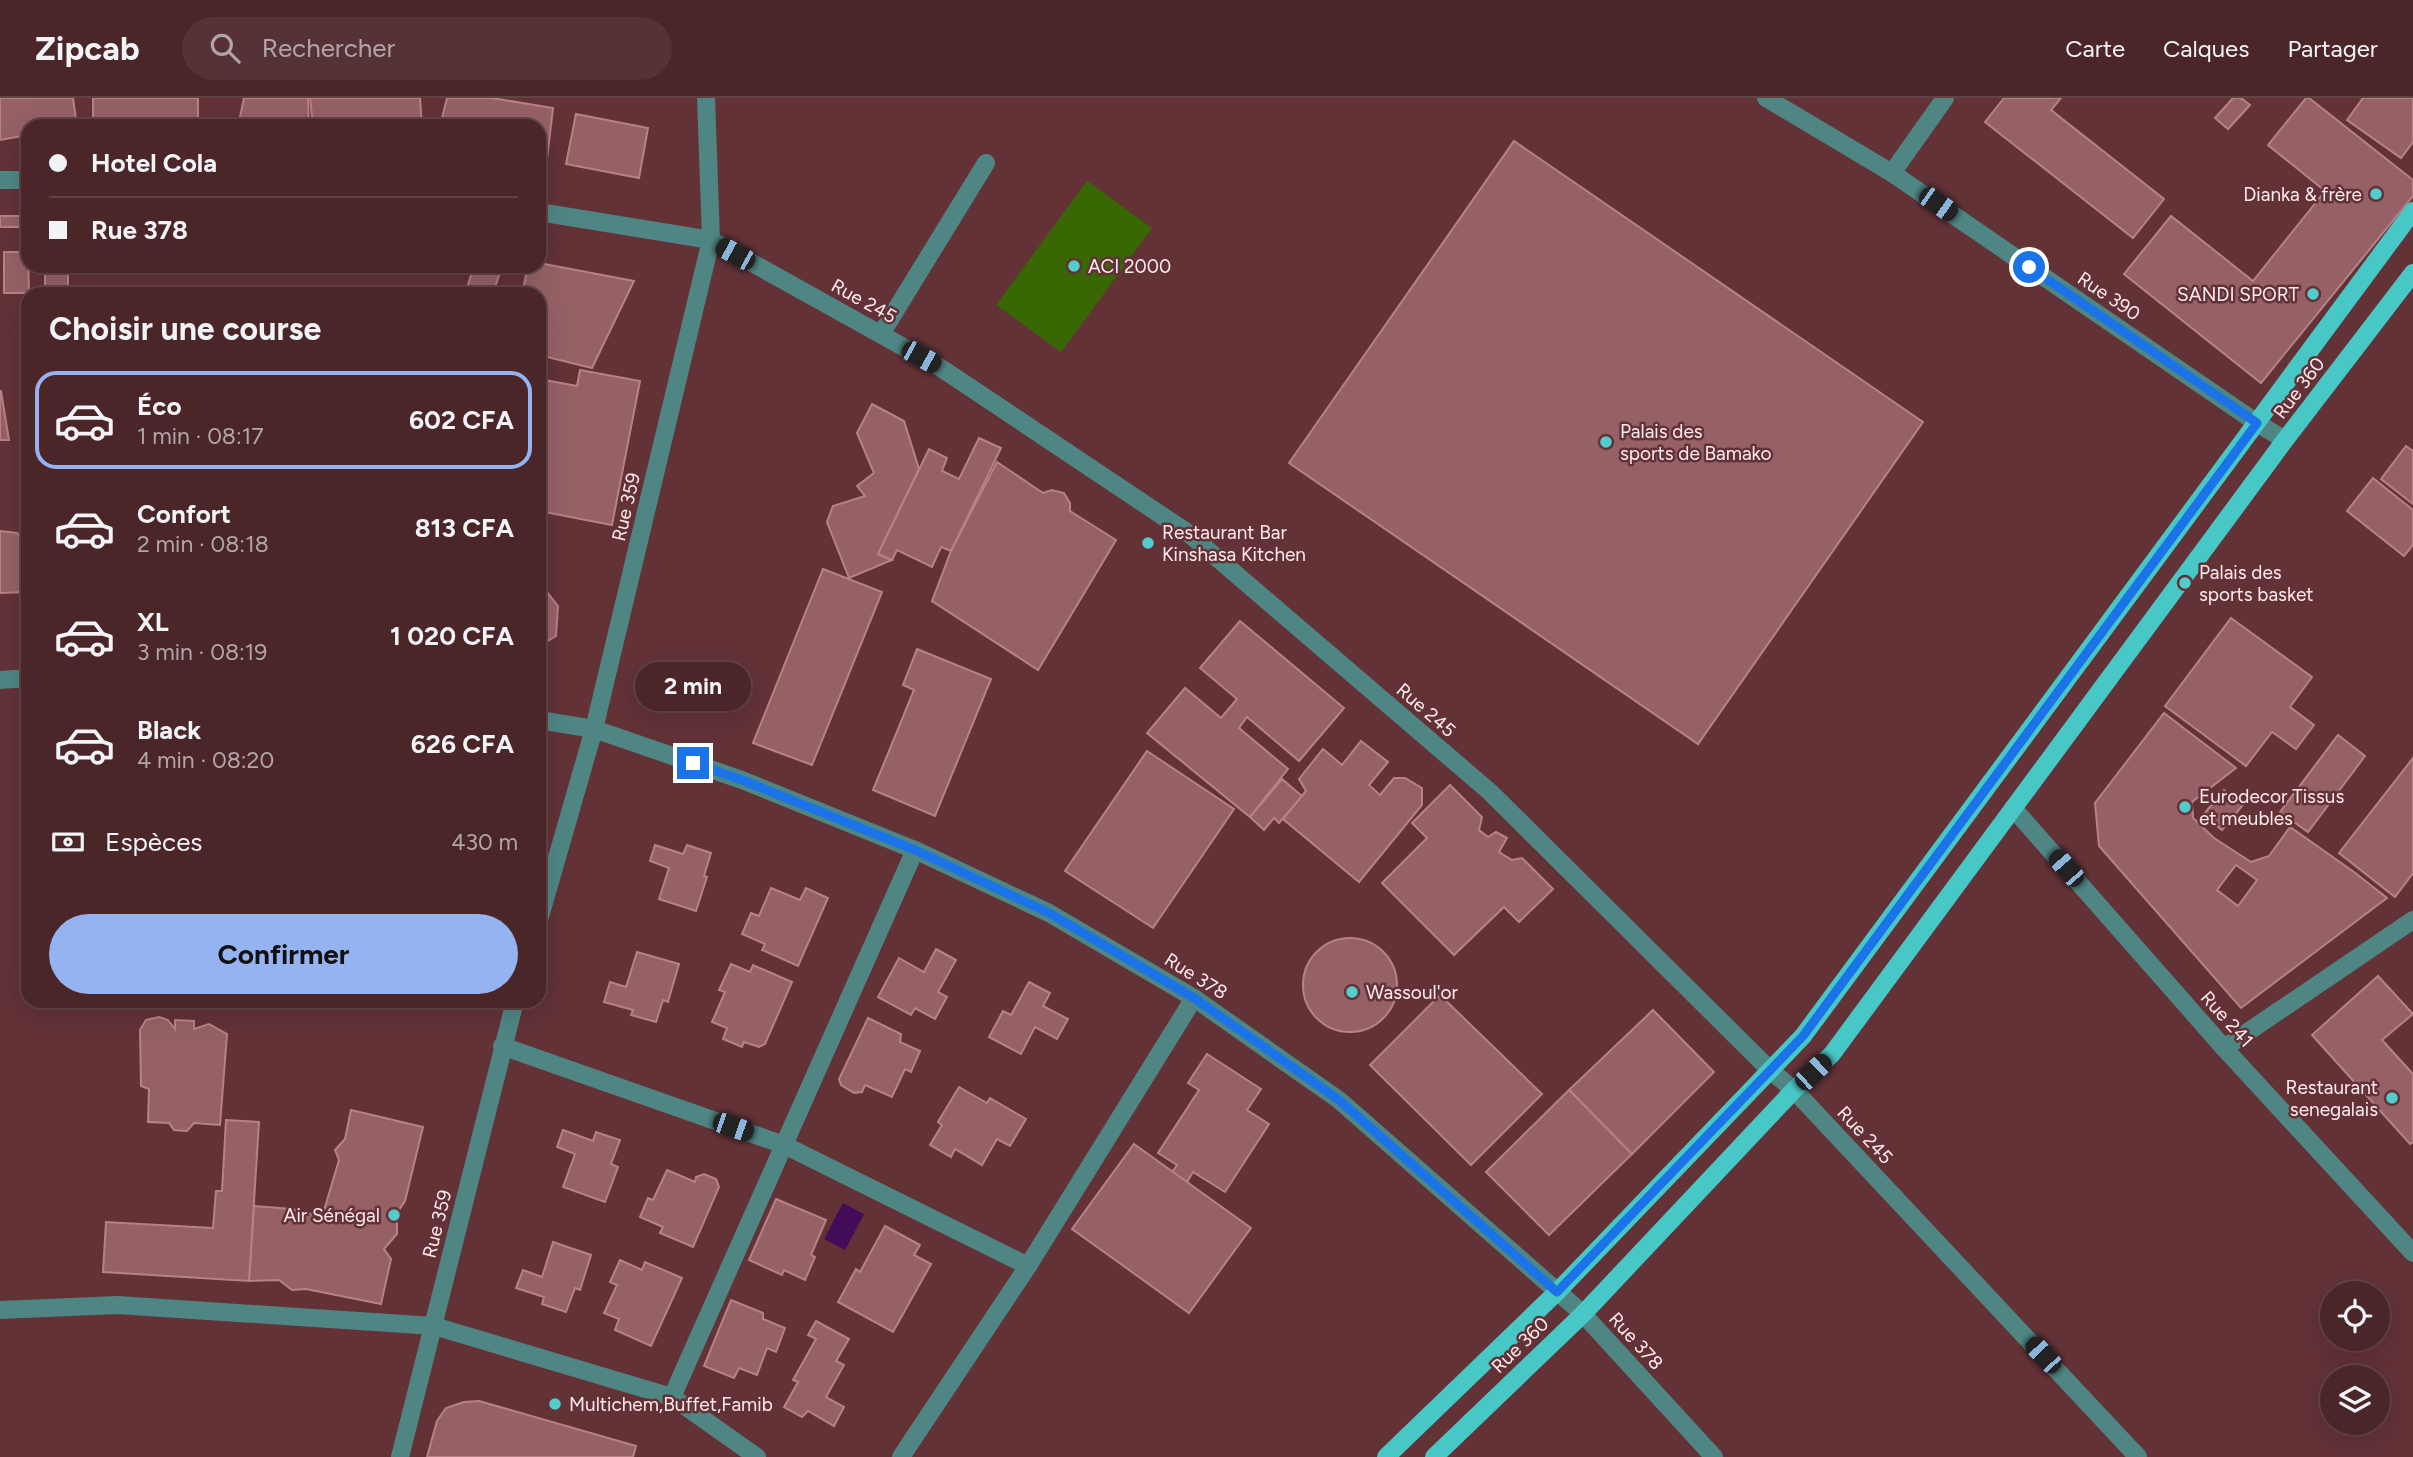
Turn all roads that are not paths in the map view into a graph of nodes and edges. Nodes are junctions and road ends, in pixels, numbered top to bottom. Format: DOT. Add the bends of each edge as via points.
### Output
graph roads {
  1 [pos="706,98"];
  2 [pos="1766,98"];
  3 [pos="1945,98"];
  4 [pos="986,163"];
  5 [pos="1892,173"];
  6 [pos="0,180"];
  7 [pos="21,180"];
  8 [pos="2413,211"];
  9 [pos="546,213"];
  10 [pos="711,240"];
  11 [pos="2413,273"];
  12 [pos="881,334"];
  13 [pos="2257,423"];
  14 [pos="2286,440"];
  15 [pos="21,678"];
  16 [pos="0,680"];
  17 [pos="546,721"];
  18 [pos="594,729"];
  19 [pos="2013,808"];
  20 [pos="915,850"];
  21 [pos="546,896"];
  22 [pos="2413,920"];
  23 [pos="1194,998"];
  24 [pos="513,1008"];
  25 [pos="502,1046"];
  26 [pos="2224,1048"];
  27 [pos="1770,1070"];
  28 [pos="1794,1090"];
  29 [pos="784,1145"];
  30 [pos="2413,1253"];
  31 [pos="1028,1266"];
  32 [pos="1557,1292"];
  33 [pos="0,1310"];
  34 [pos="1583,1314"];
  35 [pos="434,1326"];
  36 [pos="672,1397"];
  37 [pos="400,1457"];
  38 [pos="757,1457"];
  39 [pos="901,1457"];
  40 [pos="1386,1457"];
  41 [pos="1434,1457"];
  42 [pos="1714,1457"];
  43 [pos="2138,1457"];
  1 -- 10 [label="street, Rue 359"];
  2 -- 5 [label="street, Rue 390"];
  3 -- 5 [label="street"];
  4 -- 12 [label="street"];
  5 -- 13 [label="street, Rue 390"];
  6 -- 7 [label="street"];
  8 -- 13 [label="main road"];
  9 -- 10 [label="street, Rue 245"];
  10 -- 12 [label="street, Rue 245"];
  10 -- 18 [label="street, Rue 359"];
  11 -- 14 [label="main road, Rue 360"];
  12 -- 27 [label="street, Rue 245" via="941,368 1188,533 1490,792"];
  13 -- 14 [label="street, Rue 390"];
  13 -- 27 [label="main road" via="1803,1036"];
  14 -- 19 [label="main road, Rue 360"];
  15 -- 16 [label="street"];
  17 -- 18 [label="street, Rue 378"];
  18 -- 20 [label="street, Rue 378" via="742,780"];
  18 -- 21 [label="street, Rue 359"];
  19 -- 26 [label="street, Rue 241"];
  19 -- 28 [label="main road, Rue 360" via="1832,1054"];
  20 -- 23 [label="street, Rue 378" via="1049,913"];
  20 -- 29 [label="street"];
  22 -- 26 [label="street"];
  23 -- 31 [label="street"];
  23 -- 32 [label="street, Rue 378" via="1339,1100"];
  24 -- 25 [label="street, Rue 359"];
  25 -- 29 [label="street"];
  25 -- 35 [label="street, Rue 359"];
  26 -- 30 [label="street, Rue 241"];
  27 -- 28 [label="street, Rue 245"];
  27 -- 32 [label="main road"];
  28 -- 34 [label="main road, Rue 360"];
  28 -- 43 [label="street, Rue 245"];
  29 -- 31 [label="street"];
  29 -- 36 [label="street"];
  31 -- 39 [label="street"];
  32 -- 34 [label="street, Rue 378"];
  32 -- 40 [label="main road"];
  33 -- 35 [label="street" via="118,1306"];
  34 -- 41 [label="main road, Rue 360"];
  34 -- 42 [label="street, Rue 378"];
  35 -- 36 [label="street"];
  35 -- 37 [label="street, Rue 359"];
  36 -- 38 [label="street"];
}
